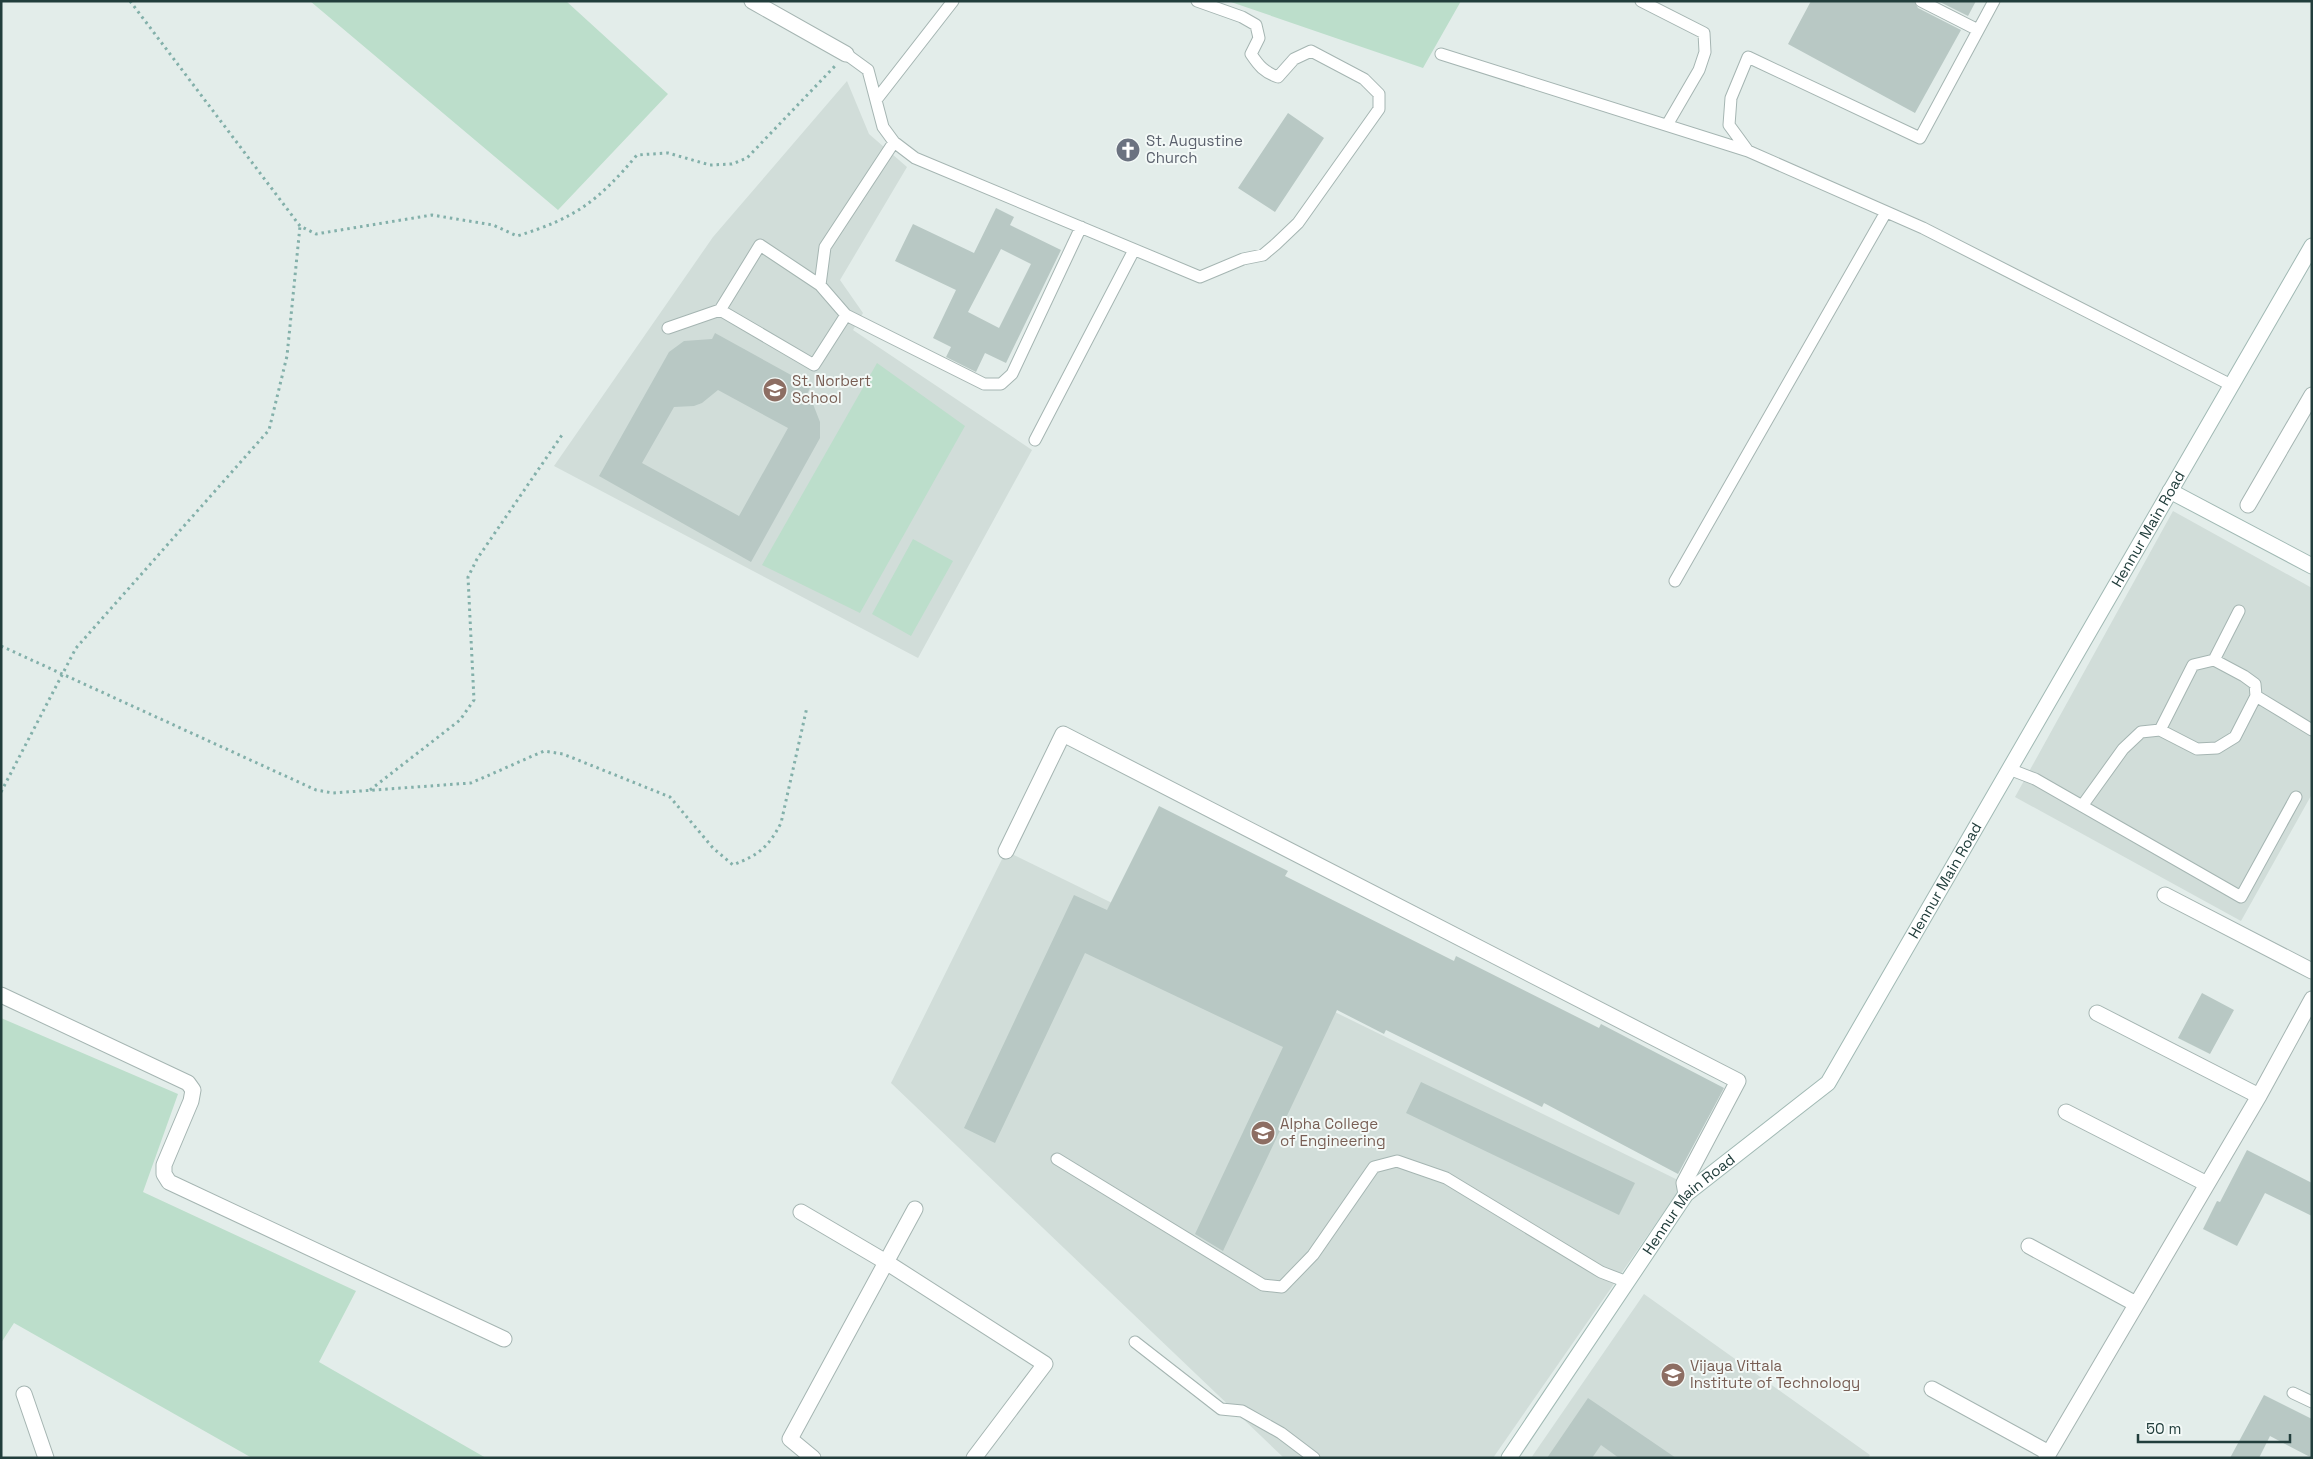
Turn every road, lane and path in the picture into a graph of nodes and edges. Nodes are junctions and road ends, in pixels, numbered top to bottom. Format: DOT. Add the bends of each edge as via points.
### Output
graph roads {
  1 [pos="130,1"];
  2 [pos="752,1"];
  3 [pos="954,1"];
  4 [pos="1197,1"];
  5 [pos="1641,1"];
  6 [pos="1922,1"];
  7 [pos="1994,1"];
  8 [pos="1978,30"];
  9 [pos="846,54"];
  10 [pos="1441,54"];
  11 [pos="876,100"];
  12 [pos="1667,125"];
  13 [pos="894,142"];
  14 [pos="1748,151"];
  15 [pos="1886,212"];
  16 [pos="300,226"];
  17 [pos="1081,227"];
  18 [pos="2312,246"];
  19 [pos="1134,250"];
  20 [pos="2307,265"];
  21 [pos="820,285"];
  22 [pos="720,310"];
  23 [pos="846,314"];
  24 [pos="668,328"];
  25 [pos="2231,385"];
  26 [pos="2312,395"];
  27 [pos="562,435"];
  28 [pos="1036,440"];
  29 [pos="2170,491"];
  30 [pos="2248,505"];
  31 [pos="2312,566"];
  32 [pos="1675,581"];
  33 [pos="2239,611"];
  34 [pos="1,646"];
  35 [pos="2214,660"];
  36 [pos="62,673"];
  37 [pos="2256,696"];
  38 [pos="807,707"];
  39 [pos="2160,730"];
  40 [pos="2312,730"];
  41 [pos="2010,769"];
  42 [pos="370,790"];
  43 [pos="1,792"];
  44 [pos="2296,796"];
  45 [pos="2082,806"];
  46 [pos="1006,851"];
  47 [pos="2165,895"];
  48 [pos="2312,971"];
  49 [pos="1,995"];
  50 [pos="2312,999"];
  51 [pos="2097,1013"];
  52 [pos="2259,1096"];
  53 [pos="2066,1112"];
  54 [pos="1057,1159"];
  55 [pos="2207,1184"];
  56 [pos="1686,1194"];
  57 [pos="914,1209"];
  58 [pos="802,1212"];
  59 [pos="2029,1246"];
  60 [pos="886,1262"];
  61 [pos="1627,1282"];
  62 [pos="2136,1304"];
  63 [pos="504,1339"];
  64 [pos="1135,1342"];
  65 [pos="1932,1389"];
  66 [pos="2293,1393"];
  67 [pos="24,1394"];
  68 [pos="2312,1402"];
  69 [pos="2047,1455"];
  70 [pos="46,1458"];
  71 [pos="812,1458"];
  72 [pos="974,1458"];
  73 [pos="1314,1458"];
  74 [pos="1508,1458"];
  1 -- 16 [label="path"];
  2 -- 9 [label="street"];
  3 -- 11 [label="lane"];
  4 -- 19 [label="lane" via="1256,25 1259,38 1251,54 1268,74 1278,77 1294,60 1311,50 1364,79 1379,94 1379,109 1298,223 1263,255 1243,259 1200,277"];
  5 -- 12 [label="lane" via="1704,33 1705,52 1699,70"];
  6 -- 8 [label="lane"];
  7 -- 8 [label="lane"];
  8 -- 14 [label="lane" via="1920,138 1748,57 1731,98 1728,125"];
  9 -- 11 [label="lane" via="868,70"];
  9 -- 16 [label="path" via="747,158 732,164 710,166 668,153 637,155 616,180 582,210 552,225 517,236 493,225 432,215 316,234"];
  10 -- 12 [label="lane"];
  11 -- 13 [label="lane" via="883,126"];
  12 -- 14 [label="lane"];
  13 -- 17 [label="lane" via="915,158"];
  13 -- 21 [label="lane" via="825,247"];
  14 -- 15 [label="lane"];
  15 -- 25 [label="lane"];
  15 -- 32 [label="lane"];
  16 -- 36 [label="path" via="288,356 269,430 76,648"];
  17 -- 19 [label="lane"];
  17 -- 23 [label="lane" via="1012,374 1001,384 984,384"];
  18 -- 20 [label="street, Hennur Main Road"];
  19 -- 28 [label="lane"];
  20 -- 25 [label="street, Hennur Main Road"];
  21 -- 22 [label="lane" via="760,246"];
  21 -- 23 [label="lane"];
  22 -- 23 [label="lane" via="814,365"];
  22 -- 24 [label="lane"];
  25 -- 29 [label="street, Hennur Main Road"];
  26 -- 30 [label="street"];
  27 -- 42 [label="path" via="468,577 474,700 460,720"];
  29 -- 31 [label="street"];
  29 -- 41 [label="street, Hennur Main Road"];
  33 -- 35 [label="lane"];
  34 -- 36 [label="path"];
  35 -- 37 [label="lane" via="2255,684"];
  35 -- 39 [label="lane" via="2193,665"];
  36 -- 42 [label="path" via="316,790 333,793"];
  36 -- 43 [label="path"];
  37 -- 39 [label="lane" via="2236,738 2217,748 2198,749"];
  37 -- 40 [label="lane"];
  38 -- 42 [label="path" via="780,823 773,837 755,856 733,865 713,848 670,797 563,754 544,751 471,783"];
  39 -- 45 [label="lane" via="2141,732 2123,749"];
  41 -- 45 [label="lane" via="2035,779"];
  41 -- 56 [label="street, Hennur Main Road" via="1828,1083"];
  44 -- 45 [label="lane" via="2241,897"];
  46 -- 56 [label="street" via="1063,734 1738,1081 1684,1183"];
  47 -- 48 [label="street"];
  49 -- 63 [label="street" via="188,1083 193,1090 191,1101 164,1165 164,1174 169,1182"];
  50 -- 52 [label="street"];
  51 -- 52 [label="street"];
  52 -- 55 [label="street"];
  53 -- 55 [label="street"];
  54 -- 61 [label="lane" via="1263,1285 1282,1287 1313,1255 1374,1167 1397,1161 1446,1178 1601,1272"];
  55 -- 62 [label="street"];
  56 -- 61 [label="street, Hennur Main Road"];
  57 -- 60 [label="street"];
  58 -- 60 [label="street"];
  59 -- 62 [label="street"];
  60 -- 71 [label="street" via="790,1440"];
  60 -- 72 [label="street" via="1045,1364"];
  61 -- 74 [label="street, Hennur Main Road"];
  62 -- 69 [label="street"];
  64 -- 73 [label="lane" via="1221,1408 1242,1411 1281,1433"];
  65 -- 69 [label="street"];
  66 -- 68 [label="lane"];
  67 -- 70 [label="street"];
}
